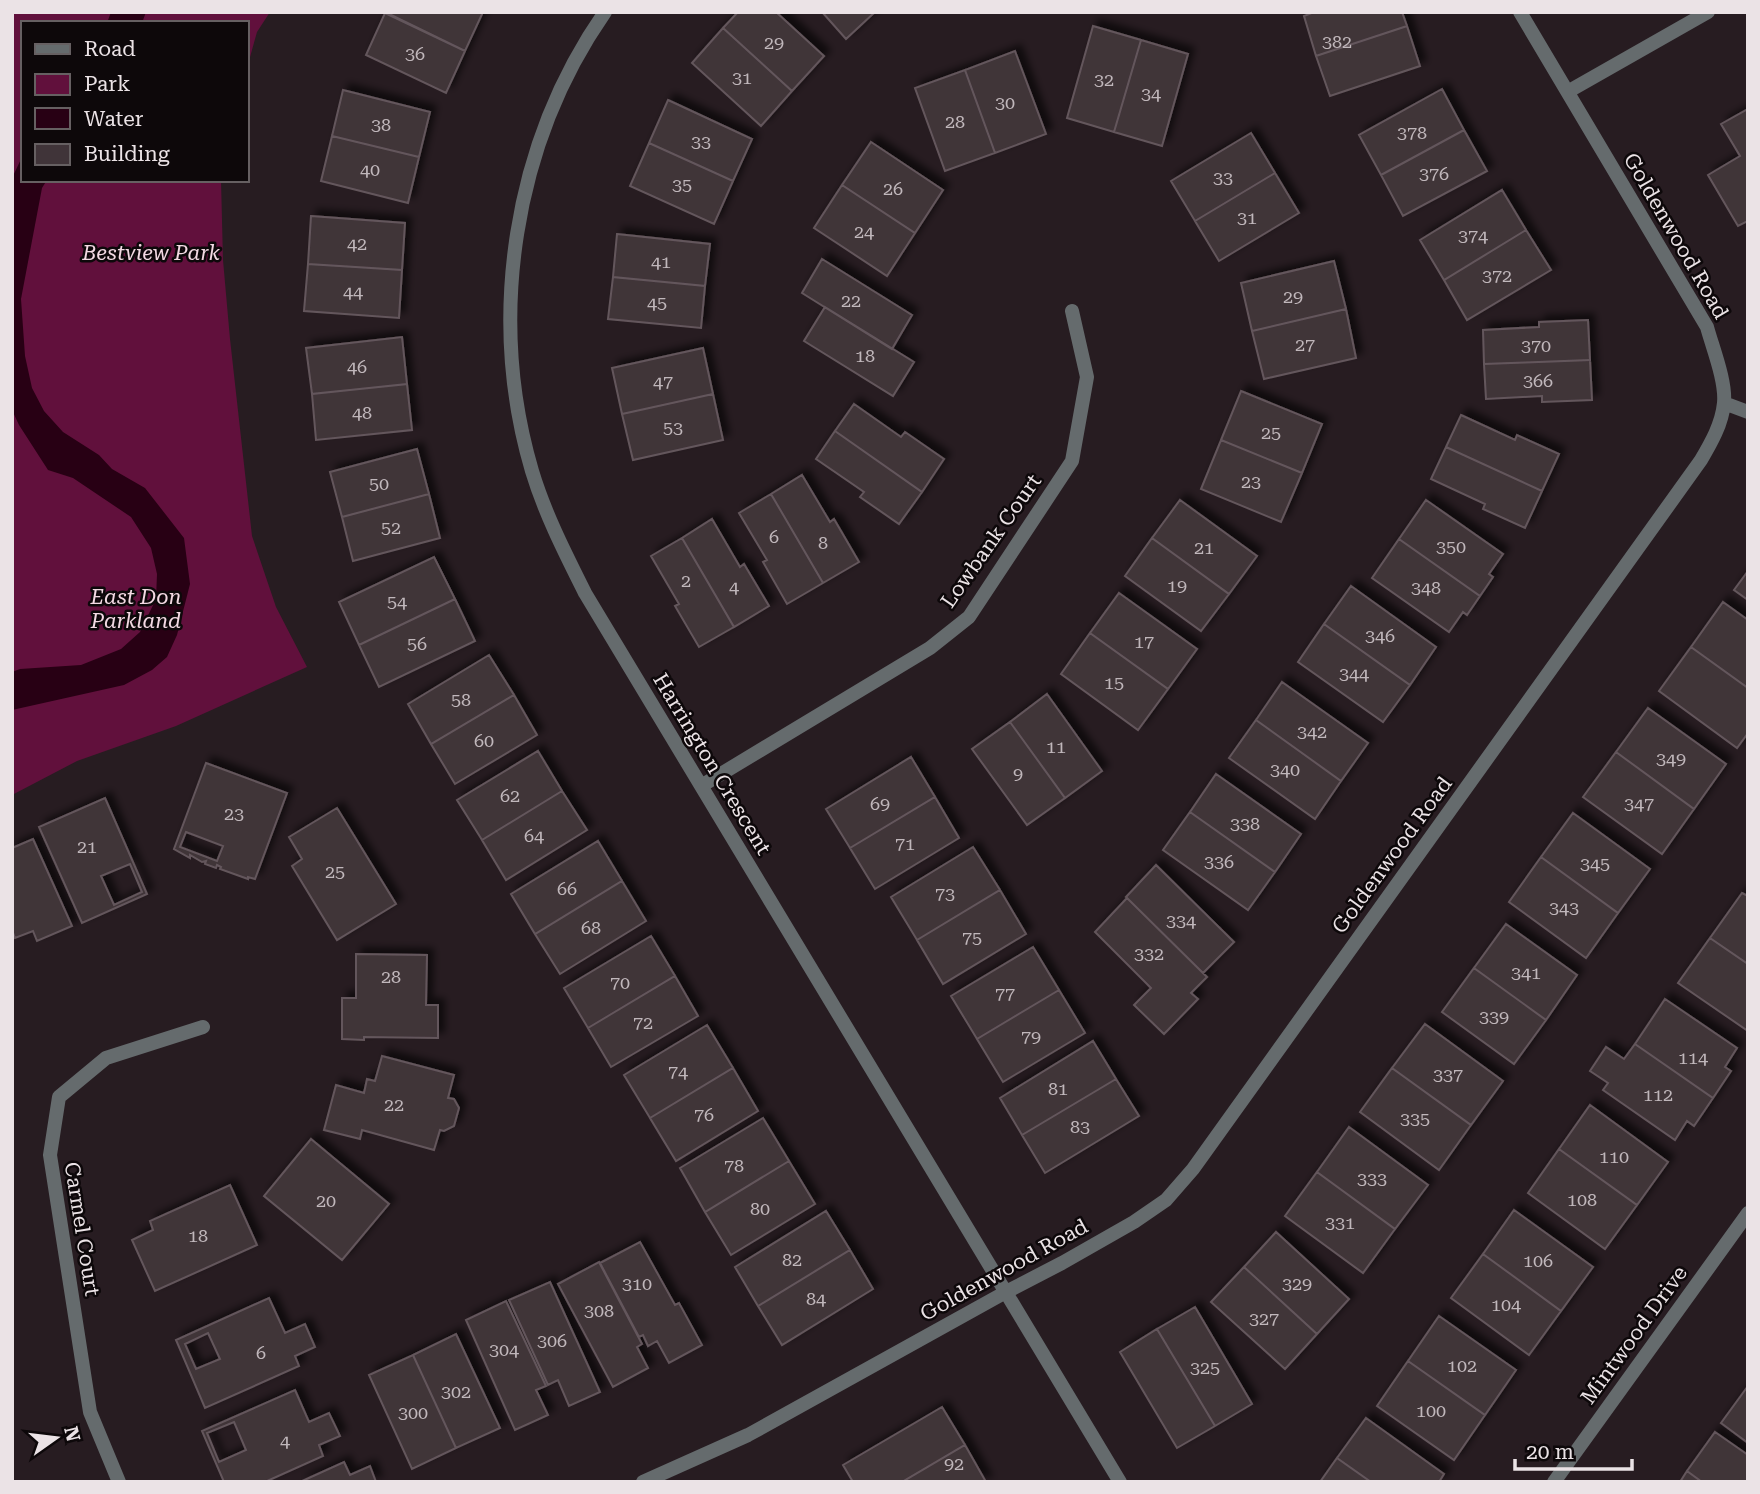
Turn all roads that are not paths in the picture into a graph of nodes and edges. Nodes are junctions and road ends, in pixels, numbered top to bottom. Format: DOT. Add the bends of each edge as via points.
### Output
graph roads {
  1 [pos="605,12"];
  2 [pos="1520,12"];
  3 [pos="1708,12"];
  4 [pos="1569,91"];
  5 [pos="1072,311"];
  6 [pos="1724,403"];
  7 [pos="1748,412"];
  8 [pos="701,786"];
  9 [pos="203,1027"];
  10 [pos="1748,1213"];
  11 [pos="1006,1292"];
  12 [pos="120,1482"];
  13 [pos="643,1482"];
  14 [pos="1121,1482"];
  15 [pos="1554,1482"];
  1 -- 8 [label="street, Harrington Crescent" via="563,87 523,196 513,257 512,360 532,470 551,527 585,593"];
  2 -- 4 [label="street, Goldenwood Road"];
  3 -- 4 [label="street"];
  4 -- 6 [label="street, Goldenwood Road" via="1707,327"];
  5 -- 8 [label="street, Lowbank Court" via="1087,377 1072,461 969,617 930,648"];
  6 -- 7 [label="street"];
  6 -- 11 [label="street, Goldenwood Road" via="1715,435 1700,460 1193,1169 1166,1200 1134,1222"];
  8 -- 11 [label="street, Harrington Crescent"];
  9 -- 12 [label="street, Carmel Court" via="106,1058 59,1097 50,1155 90,1412"];
  10 -- 15 [label="street, Mintwood Drive"];
  11 -- 13 [label="street, Goldenwood Road" via="748,1435"];
  11 -- 14 [label="street, Harrington Crescent"];
}
